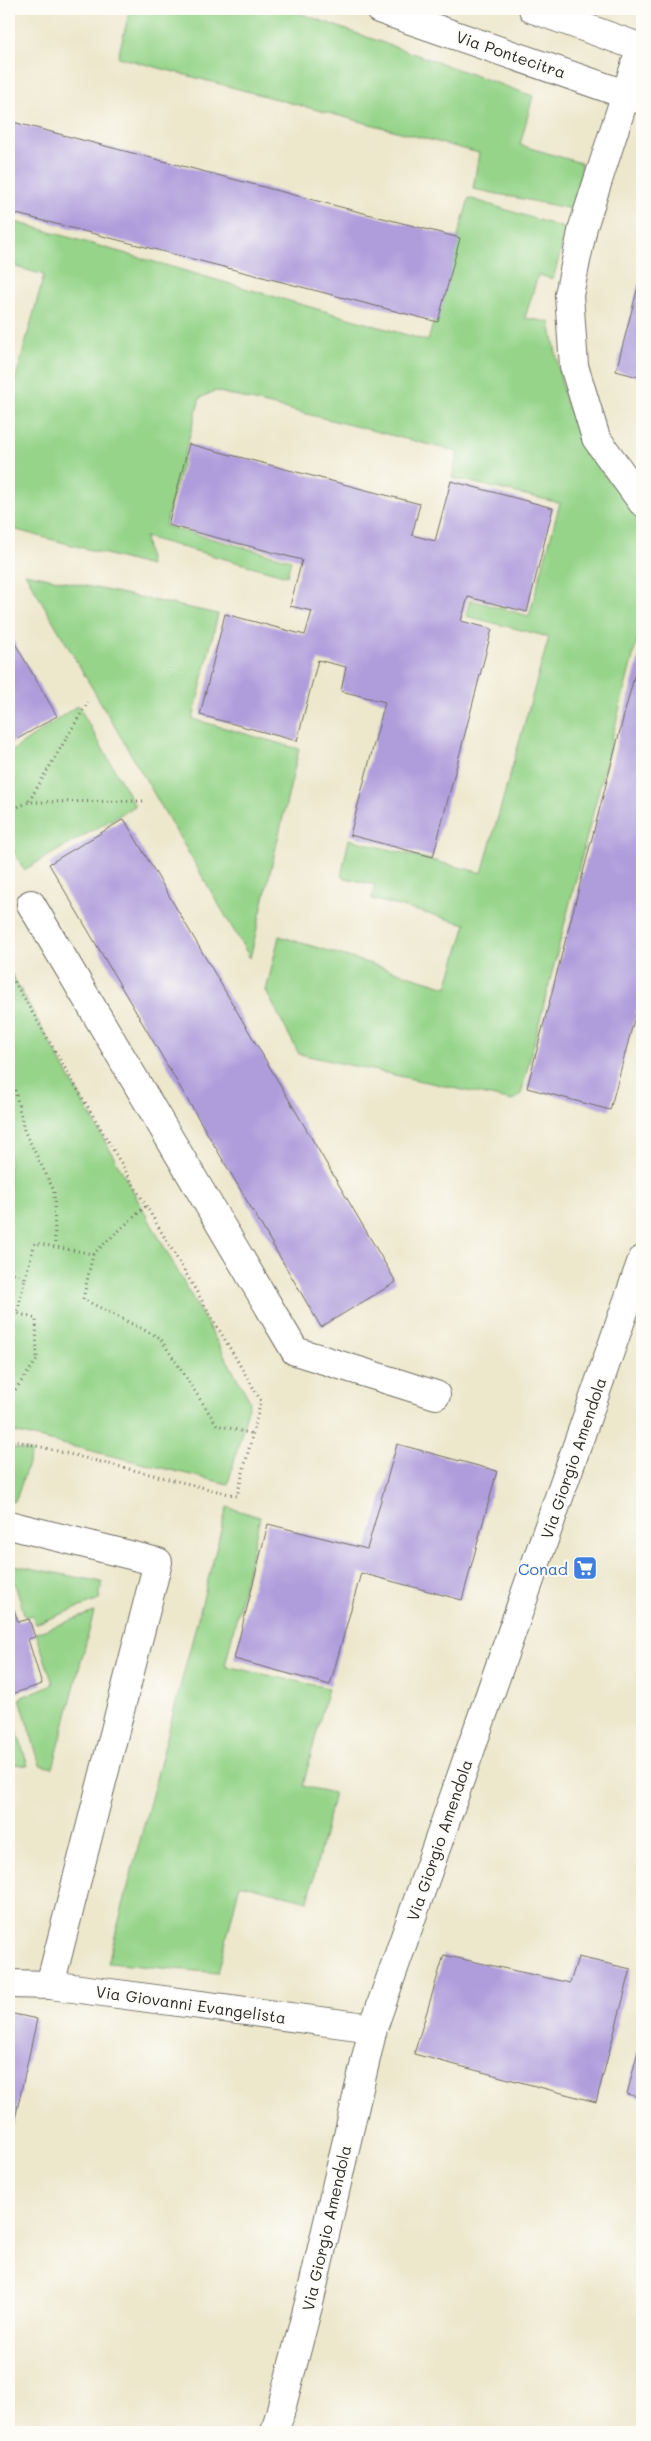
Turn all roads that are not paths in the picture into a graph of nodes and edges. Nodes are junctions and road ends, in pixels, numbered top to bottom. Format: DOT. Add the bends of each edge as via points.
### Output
graph roads {
  1 [pos="379,9"];
  2 [pos="533,9"];
  3 [pos="642,47"];
  4 [pos="634,97"];
  5 [pos="642,502"];
  6 [pos="31,904"];
  7 [pos="642,1260"];
  8 [pos="436,1395"];
  9 [pos="9,1525"];
  10 [pos="9,1984"];
  11 [pos="50,1985"];
  12 [pos="373,2028"];
  13 [pos="275,2432"];
  1 -- 4 [label="street, Via Pontecitra"];
  2 -- 3 [label="street"];
  3 -- 4 [label="street"];
  4 -- 5 [label="street" via="583,227 569,295 574,366 596,438"];
  6 -- 8 [label="street" via="295,1351"];
  7 -- 12 [label="street, Via Giorgio Amendola"];
  9 -- 11 [label="street" via="158,1562"];
  10 -- 11 [label="street, Via Giovanni Evangelista"];
  11 -- 12 [label="street, Via Giovanni Evangelista"];
  12 -- 13 [label="street, Via Giorgio Amendola" via="310,2299"];
}
